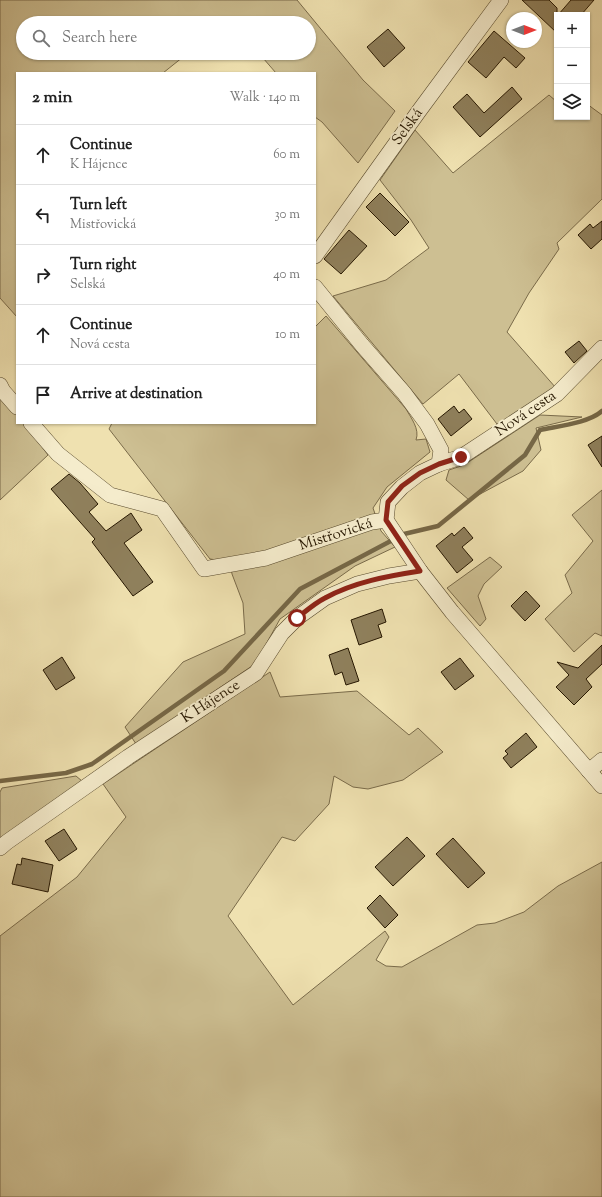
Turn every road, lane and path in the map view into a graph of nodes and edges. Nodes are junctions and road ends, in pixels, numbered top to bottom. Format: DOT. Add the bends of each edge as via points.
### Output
graph roads {
  1 [pos="502,0"];
  2 [pos="316,255"];
  3 [pos="316,288"];
  4 [pos="602,348"];
  5 [pos="0,385"];
  6 [pos="16,406"];
  7 [pos="32,424"];
  8 [pos="439,464"];
  9 [pos="393,531"];
  10 [pos="420,571"];
  11 [pos="602,760"];
  12 [pos="589,771"];
  13 [pos="602,786"];
  14 [pos="0,848"];
  1 -- 2 [label="street, Selská"];
  3 -- 8 [label="street" via="427,424 441,450"];
  4 -- 8 [label="street, Nová cesta" via="557,394 461,457"];
  5 -- 6 [label="street"];
  7 -- 9 [label="street, Mistřovická" via="58,454 110,495 162,509 204,569 266,558 372,522"];
  8 -- 9 [label="street" via="402,486 388,502"];
  9 -- 10 [label="street"];
  10 -- 12 [label="street" via="495,663"];
  10 -- 14 [label="street, K Hájence" via="357,584 324,598 282,633 256,673 128,757"];
  11 -- 12 [label="street"];
  12 -- 13 [label="street"];
}
